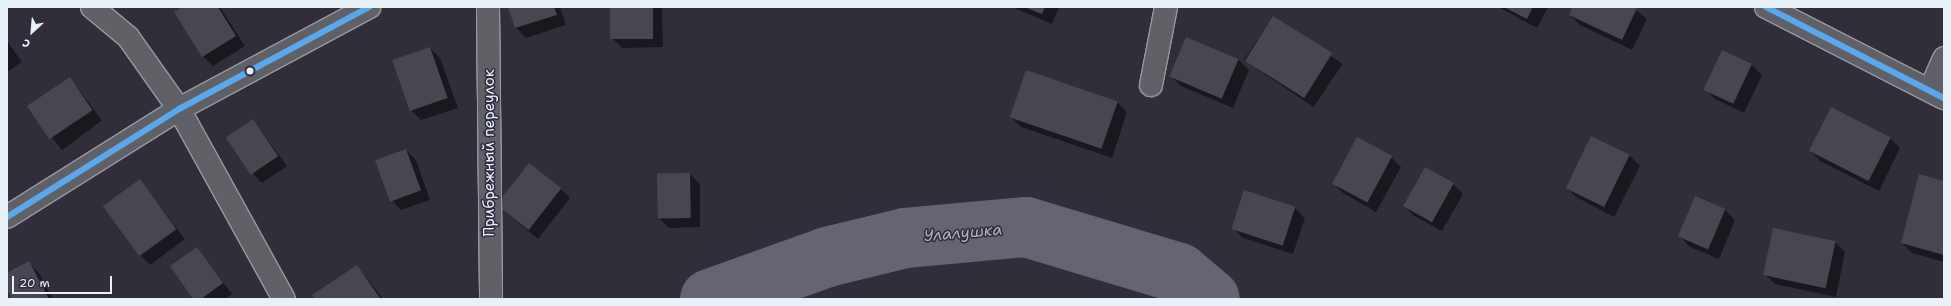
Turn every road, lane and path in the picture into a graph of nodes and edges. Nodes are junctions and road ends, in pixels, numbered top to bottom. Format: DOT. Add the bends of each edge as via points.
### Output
graph roads {
  1 [pos="92,7"];
  2 [pos="369,7"];
  3 [pos="488,7"];
  4 [pos="1166,7"];
  5 [pos="1766,7"];
  6 [pos="1944,58"];
  7 [pos="1151,85"];
  8 [pos="1937,94"];
  9 [pos="179,109"];
  10 [pos="7,217"];
  11 [pos="284,299"];
  12 [pos="491,299"];
  1 -- 9 [label="street" via="128,37"];
  2 -- 9 [label="street"];
  3 -- 12 [label="street, Прибрежный переулок"];
  4 -- 7 [label="street"];
  5 -- 8 [label="street"];
  6 -- 8 [label="street"];
  9 -- 10 [label="street"];
  9 -- 11 [label="street"];
}
